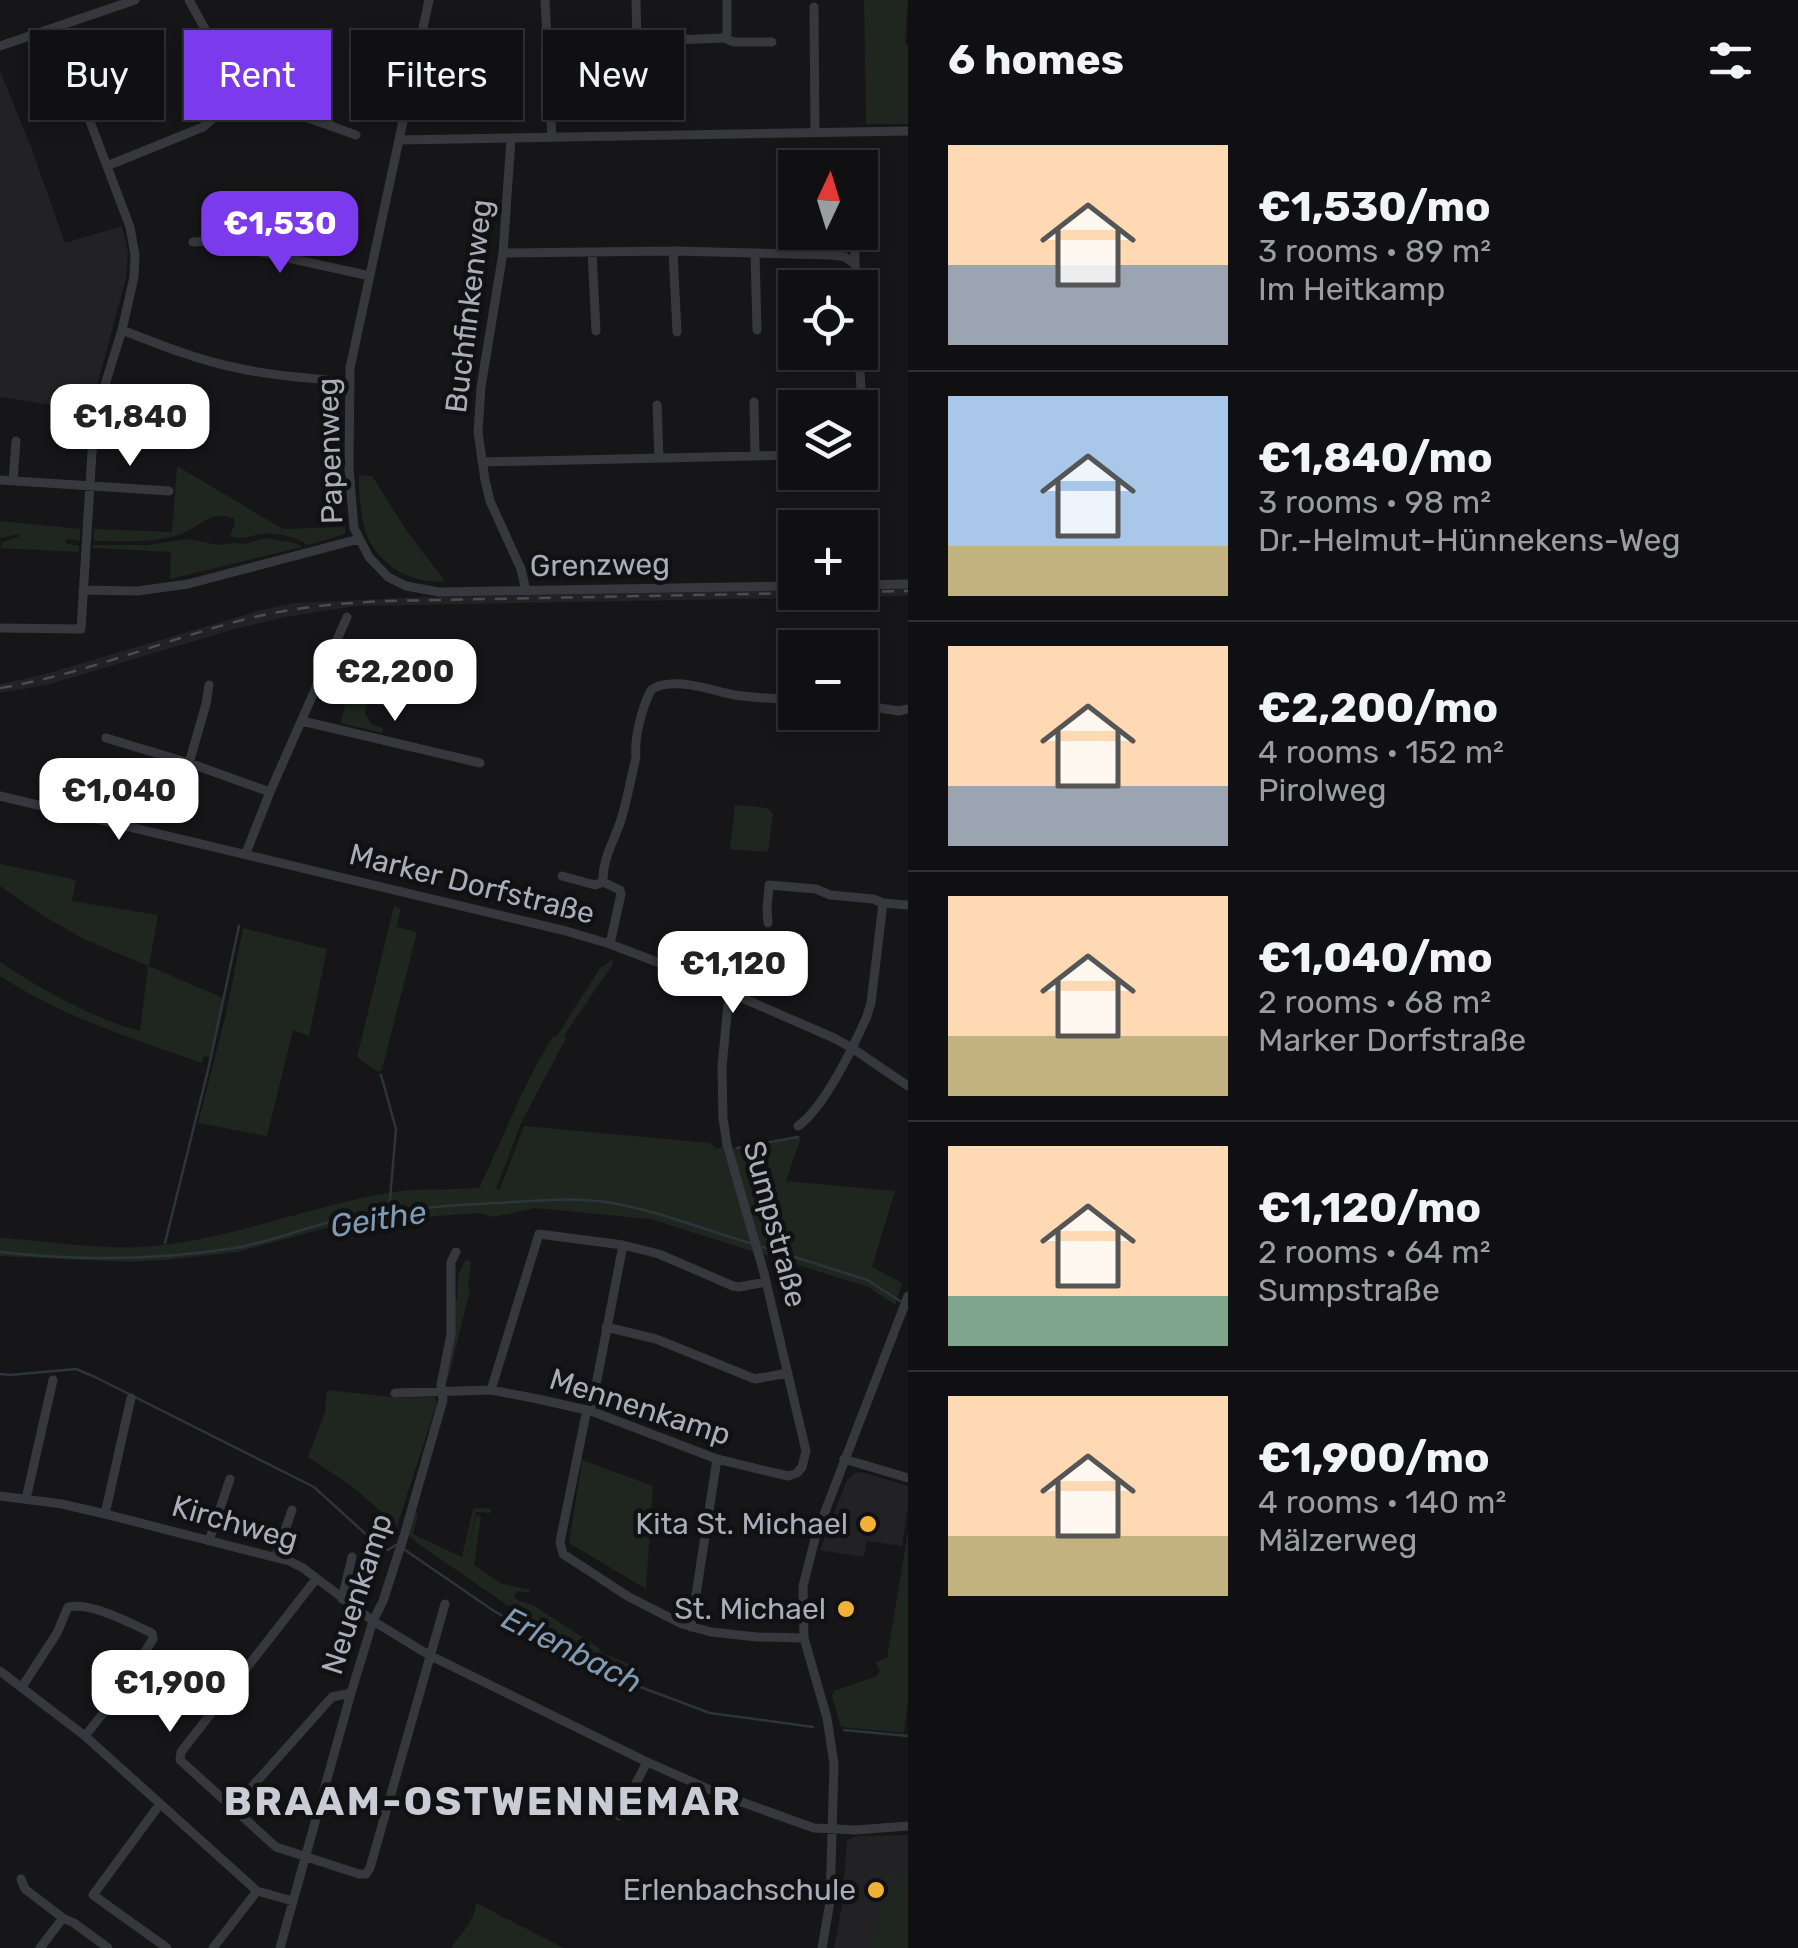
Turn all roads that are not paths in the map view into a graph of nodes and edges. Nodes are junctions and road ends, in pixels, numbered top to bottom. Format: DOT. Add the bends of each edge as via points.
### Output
graph roads {
  1 [pos="135,0"];
  2 [pos="189,0"];
  3 [pos="429,0"];
  4 [pos="546,0"];
  5 [pos="636,0"];
  6 [pos="727,0"];
  7 [pos="814,8"];
  8 [pos="54,29"];
  9 [pos="547,30"];
  10 [pos="637,30"];
  11 [pos="724,38"];
  12 [pos="684,40"];
  13 [pos="772,42"];
  14 [pos="0,46"];
  15 [pos="211,120"];
  16 [pos="551,120"];
  17 [pos="908,130"];
  18 [pos="815,132"];
  19 [pos="356,136"];
  20 [pos="552,138"];
  21 [pos="510,139"];
  22 [pos="399,140"];
  23 [pos="107,166"];
  24 [pos="193,242"];
  25 [pos="855,250"];
  26 [pos="673,251"];
  27 [pos="592,252"];
  28 [pos="754,252"];
  29 [pos="503,253"];
  30 [pos="855,264"];
  31 [pos="855,270"];
  32 [pos="370,276"];
  33 [pos="122,330"];
  34 [pos="757,330"];
  35 [pos="596,331"];
  36 [pos="677,332"];
  37 [pos="349,382"];
  38 [pos="754,402"];
  39 [pos="657,406"];
  40 [pos="16,441"];
  41 [pos="778,455"];
  42 [pos="755,456"];
  43 [pos="659,458"];
  44 [pos="482,462"];
  45 [pos="0,480"];
  46 [pos="13,481"];
  47 [pos="90,486"];
  48 [pos="169,491"];
  49 [pos="359,539"];
  50 [pos="908,584"];
  51 [pos="878,585"];
  52 [pos="406,586"];
  53 [pos="778,586"];
  54 [pos="84,590"];
  55 [pos="526,591"];
  56 [pos="347,617"];
  57 [pos="0,628"];
  58 [pos="209,685"];
  59 [pos="778,698"];
  60 [pos="878,709"];
  61 [pos="908,710"];
  62 [pos="302,721"];
  63 [pos="106,738"];
  64 [pos="190,763"];
  65 [pos="480,763"];
  66 [pos="270,792"];
  67 [pos="0,796"];
  68 [pos="246,853"];
  69 [pos="562,876"];
  70 [pos="603,882"];
  71 [pos="883,903"];
  72 [pos="908,905"];
  73 [pos="768,923"];
  74 [pos="610,944"];
  75 [pos="731,994"];
  76 [pos="852,1048"];
  77 [pos="908,1086"];
  78 [pos="798,1126"];
  79 [pos="623,1246"];
  80 [pos="456,1252"];
  81 [pos="766,1282"];
  82 [pos="908,1296"];
  83 [pos="606,1327"];
  84 [pos="788,1373"];
  85 [pos="52,1380"];
  86 [pos="491,1390"];
  87 [pos="443,1392"];
  88 [pos="394,1393"];
  89 [pos="131,1398"];
  90 [pos="589,1410"];
  91 [pos="717,1460"];
  92 [pos="844,1460"];
  93 [pos="804,1464"];
  94 [pos="908,1478"];
  95 [pos="230,1479"];
  96 [pos="0,1496"];
  97 [pos="26,1500"];
  98 [pos="292,1510"];
  99 [pos="104,1514"];
  100 [pos="210,1541"];
  101 [pos="276,1556"];
  102 [pos="352,1557"];
  103 [pos="316,1579"];
  104 [pos="342,1598"];
  105 [pos="445,1604"];
  106 [pos="372,1621"];
  107 [pos="691,1627"];
  108 [pos="804,1638"];
  109 [pos="429,1655"];
  110 [pos="0,1671"];
  111 [pos="22,1687"];
  112 [pos="351,1693"];
  113 [pos="85,1736"];
  114 [pos="647,1762"];
  115 [pos="160,1804"];
  116 [pos="232,1808"];
  117 [pos="619,1816"];
  118 [pos="908,1826"];
  119 [pos="833,1830"];
  120 [pos="306,1858"];
  121 [pos="21,1879"];
  122 [pos="257,1891"];
  123 [pos="293,1901"];
  124 [pos="63,1918"];
  125 [pos="40,1948"];
  126 [pos="108,1948"];
  127 [pos="167,1948"];
  128 [pos="213,1948"];
  129 [pos="280,1948"];
  130 [pos="822,1948"];
  1 -- 8 [label="street"];
  2 -- 19 [label="street" via="241,94"];
  3 -- 22 [label="street, Papenweg"];
  4 -- 9 [label="street"];
  5 -- 10 [label="street"];
  6 -- 11 [label="street"];
  7 -- 18 [label="street"];
  8 -- 14 [label="street"];
  8 -- 23 [label="street"];
  11 -- 12 [label="street"];
  11 -- 13 [label="street"];
  15 -- 23 [label="street"];
  16 -- 20 [label="street"];
  17 -- 18 [label="street"];
  18 -- 20 [label="street"];
  20 -- 21 [label="street"];
  21 -- 22 [label="street"];
  21 -- 29 [label="street, Buchfinkenweg"];
  22 -- 32 [label="street, Papenweg"];
  23 -- 33 [label="street" via="135,256"];
  24 -- 32 [label="street"];
  25 -- 30 [label="street"];
  26 -- 27 [label="street"];
  26 -- 28 [label="street"];
  26 -- 36 [label="street"];
  27 -- 29 [label="street"];
  27 -- 35 [label="street"];
  28 -- 30 [label="street" via="831,255"];
  28 -- 34 [label="street"];
  29 -- 44 [label="street, Buchfinkenweg" via="479,403"];
  30 -- 31 [label="street"];
  32 -- 37 [label="street, Papenweg"];
  33 -- 37 [label="street" via="230,366"];
  33 -- 47 [label="street" via="94,420"];
  37 -- 49 [label="street, Papenweg" via="351,504"];
  38 -- 42 [label="street"];
  39 -- 43 [label="street"];
  40 -- 46 [label="street"];
  41 -- 42 [label="street"];
  42 -- 43 [label="street"];
  43 -- 44 [label="street"];
  44 -- 55 [label="street, Buchfinkenweg" via="490,501"];
  45 -- 46 [label="street"];
  46 -- 47 [label="street"];
  47 -- 48 [label="street"];
  47 -- 54 [label="street"];
  49 -- 52 [label="street, Papenweg" via="379,570"];
  49 -- 54 [label="street" via="188,584"];
  50 -- 51 [label="street"];
  52 -- 55 [label="street, Grenzweg"];
  53 -- 55 [label="street, Grenzweg"];
  54 -- 57 [label="street" via="81,629"];
  56 -- 62 [label="street"];
  58 -- 64 [label="street"];
  59 -- 70 [label="street" via="663,683 651,690"];
  60 -- 61 [label="street"];
  62 -- 65 [label="street"];
  62 -- 66 [label="street"];
  63 -- 64 [label="street"];
  64 -- 66 [label="street"];
  66 -- 68 [label="street"];
  67 -- 68 [label="street, Marker Dorfstraße"];
  68 -- 74 [label="street, Marker Dorfstraße"];
  69 -- 70 [label="street"];
  70 -- 74 [label="street" via="622,894"];
  71 -- 72 [label="street"];
  71 -- 73 [label="street" via="769,884"];
  71 -- 76 [label="street" via="871,1003"];
  74 -- 75 [label="street, Marker Dorfstraße"];
  75 -- 76 [label="street, Marker Dorfstraße"];
  75 -- 81 [label="street, Sumpstraße" via="722,1118"];
  76 -- 77 [label="street, Marker Dorfstraße"];
  76 -- 78 [label="street"];
  79 -- 81 [label="street" via="733,1286"];
  79 -- 83 [label="street"];
  79 -- 86 [label="street" via="539,1234"];
  80 -- 87 [label="street, Neuenkamp"];
  81 -- 84 [label="street, Sumpstraße"];
  82 -- 92 [label="street"];
  83 -- 84 [label="street" via="656,1339 755,1380"];
  83 -- 90 [label="street"];
  84 -- 93 [label="street, Sumpstraße"];
  85 -- 97 [label="street"];
  86 -- 87 [label="street, Mennenkamp"];
  86 -- 90 [label="street, Mennenkamp"];
  87 -- 88 [label="street, Mennenkamp"];
  87 -- 106 [label="street, Neuenkamp" via="404,1536"];
  89 -- 99 [label="street"];
  90 -- 91 [label="street, Mennenkamp"];
  90 -- 107 [label="street" via="560,1549 629,1598"];
  91 -- 93 [label="street, Mennenkamp" via="788,1476"];
  91 -- 107 [label="street"];
  92 -- 94 [label="street"];
  92 -- 108 [label="street" via="808,1562"];
  95 -- 100 [label="street"];
  96 -- 97 [label="street, Kirchweg"];
  97 -- 99 [label="street, Kirchweg"];
  98 -- 101 [label="street"];
  99 -- 100 [label="street, Kirchweg"];
  100 -- 101 [label="street, Kirchweg"];
  101 -- 103 [label="street, Kirchweg"];
  102 -- 104 [label="street"];
  103 -- 104 [label="street, Kirchweg"];
  103 -- 116 [label="street" via="180,1756"];
  104 -- 106 [label="street, Kirchweg"];
  105 -- 109 [label="street"];
  106 -- 109 [label="street, Kirchweg"];
  106 -- 112 [label="street, Neuenkamp"];
  107 -- 108 [label="street"];
  108 -- 119 [label="street" via="831,1740"];
  109 -- 114 [label="street, Kirchweg"];
  109 -- 120 [label="street" via="370,1868 359,1874"];
  110 -- 111 [label="street"];
  111 -- 113 [label="street"];
  111 -- 113 [label="street" via="68,1607 90,1608 152,1633 132,1674"];
  112 -- 116 [label="street" via="332,1697"];
  112 -- 120 [label="street, Neuenkamp"];
  113 -- 115 [label="street"];
  114 -- 117 [label="street"];
  114 -- 119 [label="street, Kirchweg" via="750,1806"];
  115 -- 122 [label="street"];
  115 -- 127 [label="street" via="93,1895"];
  116 -- 120 [label="street" via="276,1847"];
  118 -- 119 [label="street, Kirchweg"];
  119 -- 130 [label="street"];
  120 -- 123 [label="street, Neuenkamp"];
  121 -- 124 [label="street" via="24,1890"];
  122 -- 123 [label="street"];
  122 -- 128 [label="street"];
  123 -- 129 [label="street, Neuenkamp"];
  124 -- 125 [label="street"];
  124 -- 126 [label="street"];
}
